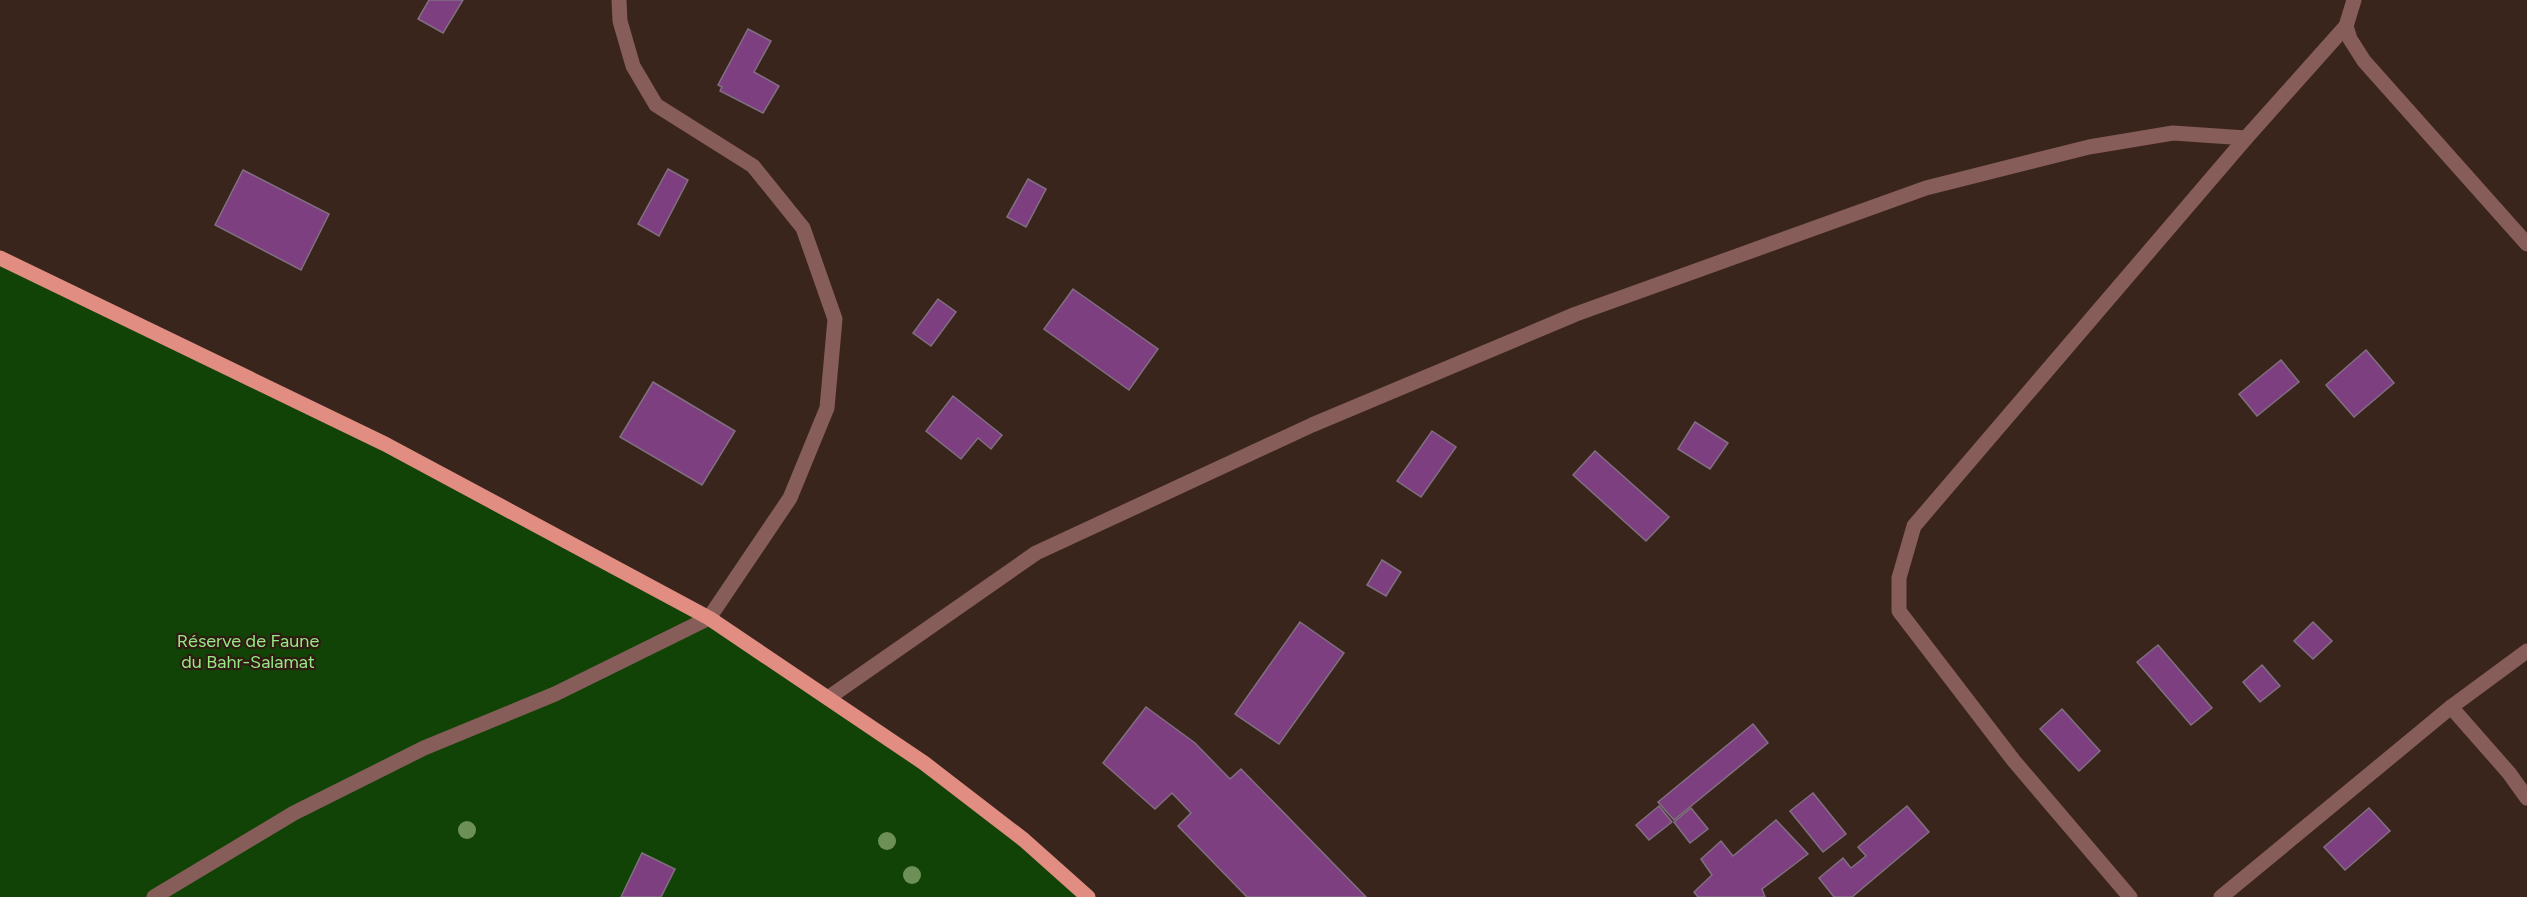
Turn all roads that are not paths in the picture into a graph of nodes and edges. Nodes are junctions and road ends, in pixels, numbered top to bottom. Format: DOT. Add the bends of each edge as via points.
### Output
graph roads {
  1 [pos="619,0"];
  2 [pos="2354,0"];
  3 [pos="2346,26"];
  4 [pos="2246,138"];
  5 [pos="2527,244"];
  6 [pos="0,258"];
  7 [pos="709,618"];
  8 [pos="2527,651"];
  9 [pos="828,698"];
  10 [pos="2451,707"];
  11 [pos="2527,798"];
  12 [pos="154,897"];
  13 [pos="1088,897"];
  14 [pos="2130,897"];
  15 [pos="2221,897"];
  1 -- 7 [label="street" via="620,21 633,66 656,105 753,166 803,228 835,319 827,408 790,498"];
  2 -- 3 [label="street"];
  3 -- 4 [label="street"];
  3 -- 5 [label="street" via="2364,61"];
  4 -- 9 [label="street" via="2173,133 2089,147 1926,188 1576,314 1312,425 1036,553"];
  4 -- 14 [label="street" via="1914,526 1899,578 1899,611 2014,761"];
  6 -- 7 [label="main road" via="385,444"];
  7 -- 9 [label="main road"];
  7 -- 12 [label="street" via="555,694 414,753 294,813"];
  8 -- 10 [label="street"];
  9 -- 13 [label="main road" via="924,763 1024,840"];
  10 -- 11 [label="street"];
  10 -- 15 [label="street"];
}
